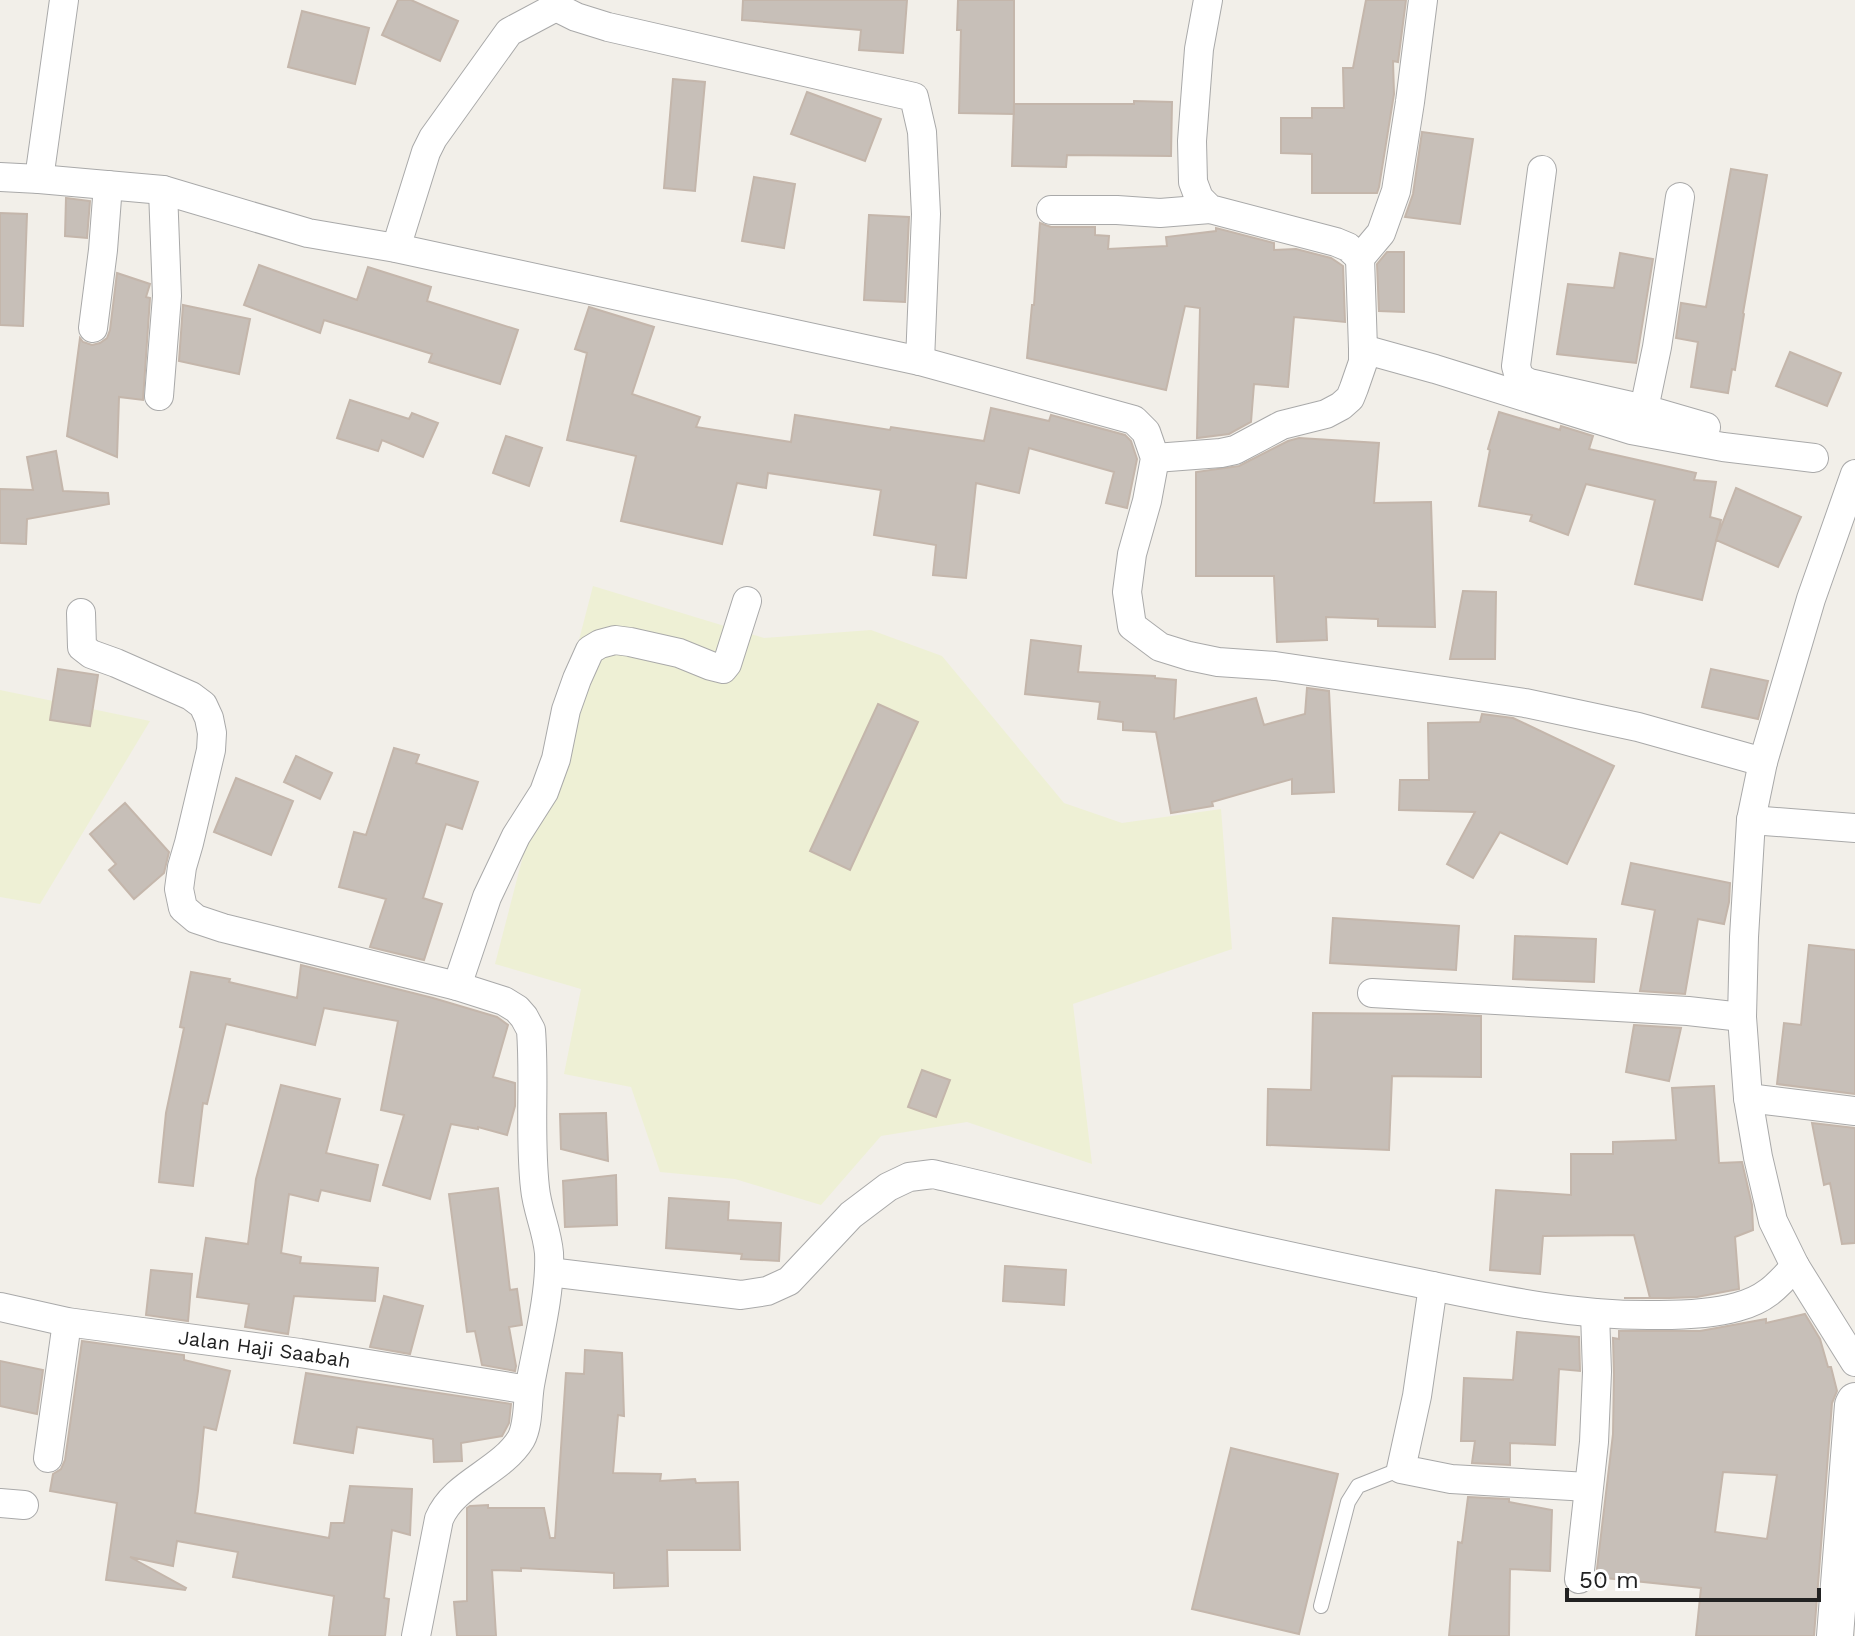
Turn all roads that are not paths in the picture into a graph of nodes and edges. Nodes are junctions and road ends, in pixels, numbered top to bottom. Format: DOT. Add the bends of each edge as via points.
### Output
graph roads {
  1 [pos="64,0"];
  2 [pos="1208,0"];
  3 [pos="1423,0"];
  4 [pos="558,3"];
  5 [pos="1542,170"];
  6 [pos="0,177"];
  7 [pos="39,179"];
  8 [pos="108,185"];
  9 [pos="163,190"];
  10 [pos="1680,197"];
  11 [pos="1210,209"];
  12 [pos="1051,210"];
  13 [pos="396,248"];
  14 [pos="1360,258"];
  15 [pos="93,328"];
  16 [pos="1363,349"];
  17 [pos="920,361"];
  18 [pos="159,396"];
  19 [pos="1644,409"];
  20 [pos="1155,458"];
  21 [pos="1814,458"];
  22 [pos="1855,473"];
  23 [pos="747,601"];
  24 [pos="81,613"];
  25 [pos="1763,762"];
  26 [pos="1751,820"];
  27 [pos="1855,828"];
  28 [pos="457,986"];
  29 [pos="1372,993"];
  30 [pos="1742,1017"];
  31 [pos="1748,1098"];
  32 [pos="1855,1111"];
  33 [pos="1795,1266"];
  34 [pos="549,1272"];
  35 [pos="1433,1286"];
  36 [pos="0,1307"];
  37 [pos="1595,1313"];
  38 [pos="67,1322"];
  39 [pos="1855,1362"];
  40 [pos="529,1390"];
  41 [pos="1855,1401"];
  42 [pos="48,1458"];
  43 [pos="1401,1469"];
  44 [pos="1588,1487"];
  45 [pos="1579,1579"];
  46 [pos="1321,1606"];
  47 [pos="416,1636"];
  48 [pos="1835,1636"];
  1 -- 7 [label="street"];
  2 -- 11 [label="street" via="1192,141 1193,182"];
  3 -- 14 [label="street" via="1396,191 1381,233"];
  4 -- 13 [label="street" via="509,32 433,138"];
  4 -- 17 [label="street" via="576,17 608,27 914,97 922,132 926,214"];
  5 -- 19 [label="street" via="1516,366 1519,377"];
  6 -- 7 [label="street"];
  7 -- 8 [label="street"];
  8 -- 9 [label="street"];
  8 -- 15 [label="street"];
  9 -- 13 [label="street" via="308,233"];
  9 -- 18 [label="street" via="167,296"];
  10 -- 19 [label="street"];
  11 -- 12 [label="street"];
  11 -- 14 [label="street" via="1336,242"];
  13 -- 17 [label="street"];
  14 -- 16 [label="street"];
  16 -- 20 [label="street" via="1350,398 1326,414 1282,425 1235,450"];
  16 -- 21 [label="street" via="1631,430"];
  17 -- 20 [label="street" via="1134,420 1146,432"];
  19 -- 21 [label="street"];
  20 -- 25 [label="street" via="1127,592 1132,626 1160,647 1218,662 1525,703"];
  21 -- 22 [label="street"];
  22 -- 25 [label="street"];
  23 -- 28 [label="street" via="723,669 630,642 615,640 590,650 566,710 544,792 487,897"];
  24 -- 28 [label="street" via="82,647 191,696 209,718 211,750 182,867 183,908 196,919 223,928"];
  25 -- 26 [label="street"];
  26 -- 27 [label="street"];
  26 -- 30 [label="street"];
  28 -- 34 [label="street" via="504,1001 517,1009 531,1030 535,1189 548,1241"];
  29 -- 30 [label="street"];
  30 -- 31 [label="street"];
  31 -- 32 [label="street"];
  31 -- 33 [label="street" via="1773,1221"];
  33 -- 37 [label="street" via="1760,1299 1736,1307 1687,1315"];
  33 -- 39 [label="street"];
  34 -- 35 [label="street" via="741,1295 767,1291 789,1281 851,1215 888,1187 933,1174"];
  34 -- 40 [label="street"];
  35 -- 37 [label="street"];
  35 -- 43 [label="street"];
  36 -- 38 [label="street, Jalan Haji Saabah"];
  37 -- 44 [label="street" via="1597,1372"];
  38 -- 40 [label="street, Jalan Haji Saabah"];
  38 -- 42 [label="street"];
  40 -- 47 [label="street" via="522,1437 442,1512"];
  41 -- 48 [label="street"];
  43 -- 44 [label="street" via="1451,1479"];
  43 -- 46 [label="lane" via="1358,1486 1348,1502"];
  44 -- 45 [label="street"];
}
